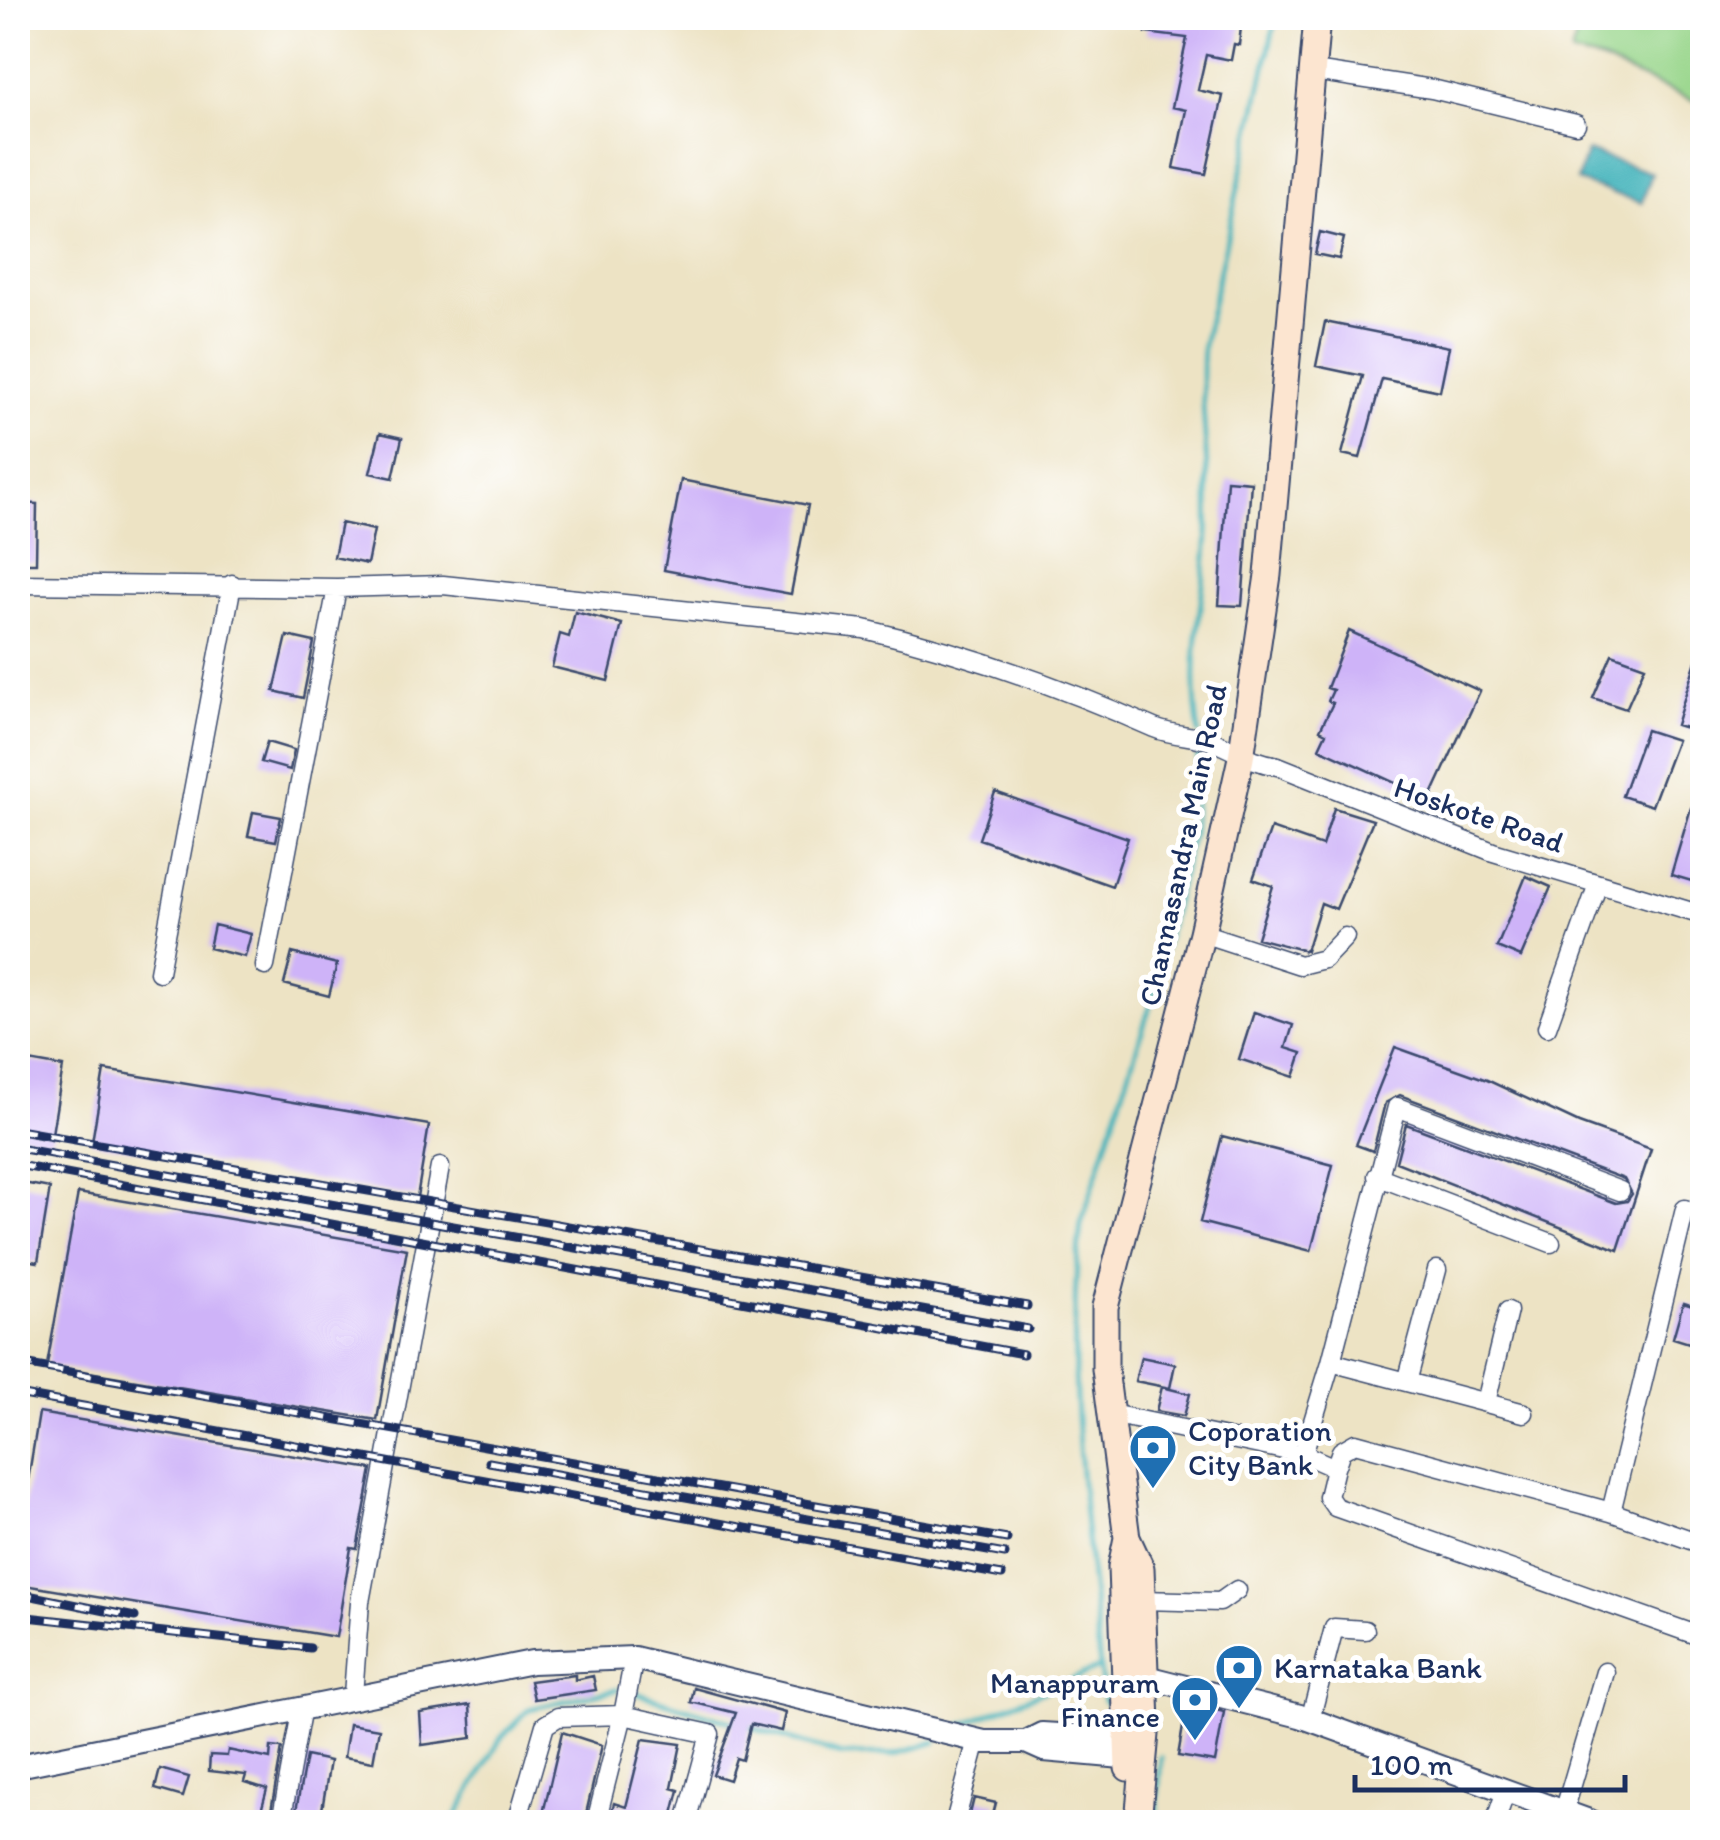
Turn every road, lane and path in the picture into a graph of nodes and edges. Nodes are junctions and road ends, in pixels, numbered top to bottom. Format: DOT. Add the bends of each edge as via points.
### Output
graph roads {
  1 [pos="1317,18"];
  2 [pos="1314,71"];
  3 [pos="1576,124"];
  4 [pos="18,584"];
  5 [pos="232,584"];
  6 [pos="337,588"];
  7 [pos="1241,758"];
  8 [pos="1598,884"];
  9 [pos="1702,915"];
  10 [pos="1202,933"];
  11 [pos="1345,937"];
  12 [pos="265,966"];
  13 [pos="159,972"];
  14 [pos="1547,1028"];
  15 [pos="440,1167"];
  16 [pos="1377,1176"];
  17 [pos="1620,1190"];
  18 [pos="1685,1209"];
  19 [pos="1551,1243"];
  20 [pos="1437,1270"];
  21 [pos="1508,1311"];
  22 [pos="1331,1362"];
  23 [pos="1408,1382"];
  24 [pos="1486,1402"];
  25 [pos="1524,1412"];
  26 [pos="1111,1414"];
  27 [pos="1304,1454"];
  28 [pos="1335,1468"];
  29 [pos="1611,1512"];
  30 [pos="1127,1538"];
  31 [pos="1702,1544"];
  32 [pos="1237,1590"];
  33 [pos="1141,1600"];
  34 [pos="1365,1630"];
  35 [pos="1702,1636"];
  36 [pos="634,1658"];
  37 [pos="1604,1672"];
  38 [pos="1136,1675"];
  39 [pos="353,1696"];
  40 [pos="301,1712"];
  41 [pos="623,1715"];
  42 [pos="1310,1720"];
  43 [pos="977,1740"];
  44 [pos="1137,1749"];
  45 [pos="18,1766"];
  46 [pos="1506,1791"];
  47 [pos="1564,1812"];
  48 [pos="280,1822"];
  49 [pos="517,1822"];
  50 [pos="596,1822"];
  51 [pos="686,1822"];
  52 [pos="954,1822"];
  53 [pos="1121,1822"];
  54 [pos="1138,1822"];
  55 [pos="1495,1822"];
  56 [pos="1592,1822"];
  1 -- 2 [label="main road, Channasandra Main Road"];
  2 -- 3 [label="street" via="1432,89"];
  2 -- 7 [label="main road, Channasandra Main Road" via="1268,576"];
  4 -- 5 [label="street, Hoskote Road"];
  5 -- 6 [label="street, Hoskote Road"];
  5 -- 13 [label="street"];
  6 -- 7 [label="street, Hoskote Road" via="443,585 864,629 1214,742"];
  6 -- 12 [label="street"];
  7 -- 8 [label="street, Hoskote Road" via="1278,766 1492,852"];
  7 -- 10 [label="main road, Channasandra Main Road"];
  8 -- 9 [label="street, Hoskote Road"];
  8 -- 14 [label="street"];
  10 -- 11 [label="street" via="1300,965 1324,959"];
  10 -- 26 [label="main road, Channasandra Main Road" via="1106,1307"];
  15 -- 39 [label="street" via="360,1602"];
  16 -- 17 [label="street" via="1397,1107"];
  16 -- 19 [label="street"];
  16 -- 22 [label="street"];
  18 -- 29 [label="street"];
  20 -- 23 [label="street"];
  21 -- 24 [label="street"];
  22 -- 23 [label="street"];
  22 -- 27 [label="street"];
  23 -- 24 [label="street"];
  24 -- 25 [label="street"];
  26 -- 27 [label="street"];
  26 -- 30 [label="main road, Channasandra Main Road"];
  27 -- 28 [label="street"];
  28 -- 29 [label="street" via="1342,1451 1355,1443"];
  28 -- 35 [label="street" via="1328,1497 1335,1507"];
  29 -- 31 [label="street"];
  30 -- 33 [label="main road, Channasandra Main Road" via="1141,1568"];
  30 -- 38 [label="main road" via="1121,1567"];
  32 -- 33 [label="street" via="1220,1602"];
  33 -- 38 [label="main road, Channasandra Main Road"];
  34 -- 42 [label="street" via="1334,1628"];
  36 -- 39 [label="street" via="532,1662"];
  36 -- 41 [label="street"];
  36 -- 43 [label="street"];
  37 -- 47 [label="street"];
  38 -- 42 [label="street"];
  38 -- 44 [label="main road, Channasandra Main Road"];
  39 -- 40 [label="street"];
  40 -- 45 [label="street"];
  40 -- 48 [label="street"];
  41 -- 49 [label="street" via="558,1717 545,1725"];
  41 -- 50 [label="street"];
  41 -- 51 [label="street" via="710,1734"];
  42 -- 46 [label="street"];
  43 -- 44 [label="street" via="1026,1742 1044,1750"];
  43 -- 52 [label="street"];
  44 -- 53 [label="main road, Channasandra Main Road"];
  44 -- 54 [label="main road, Channasandra Main Road"];
  46 -- 47 [label="street"];
  46 -- 55 [label="street"];
  47 -- 56 [label="street"];
}
